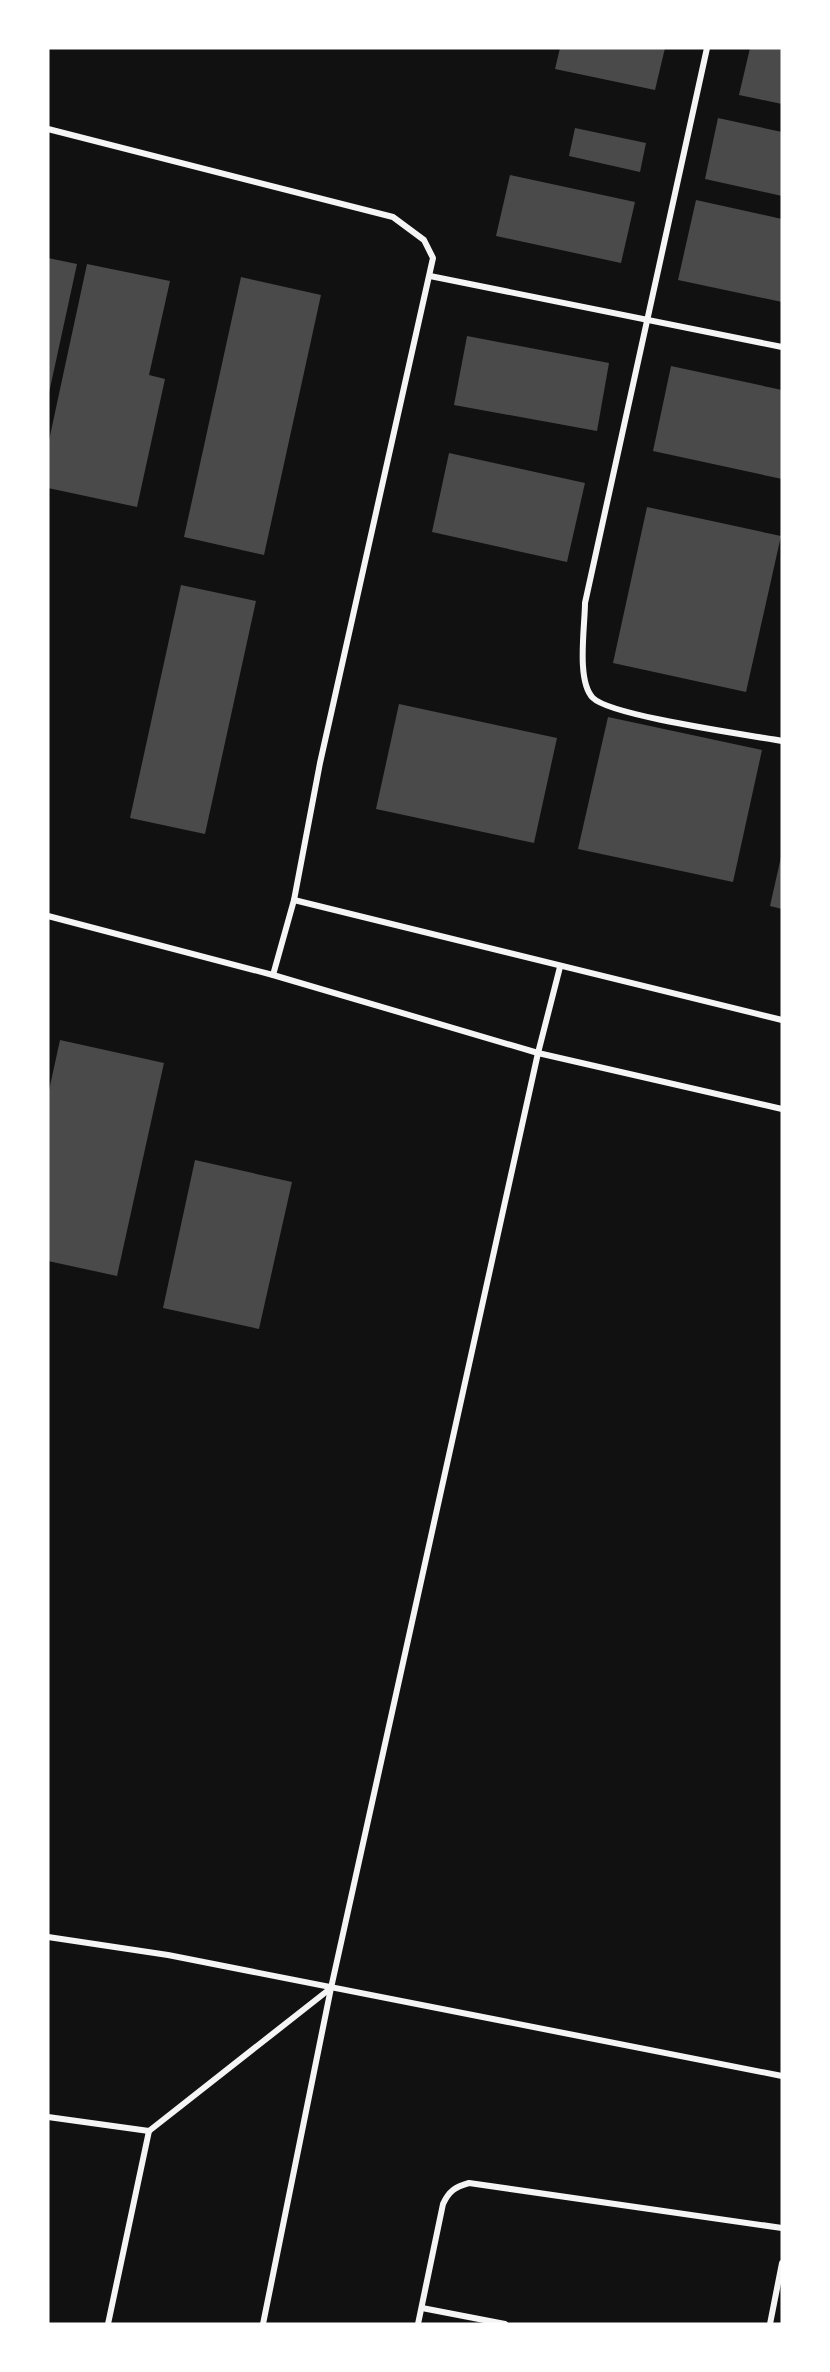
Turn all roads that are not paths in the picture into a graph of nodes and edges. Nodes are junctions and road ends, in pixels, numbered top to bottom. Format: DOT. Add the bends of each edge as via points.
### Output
graph roads {
  1 [pos="707,48"];
  2 [pos="48,129"];
  3 [pos="430,276"];
  4 [pos="648,320"];
  5 [pos="782,347"];
  6 [pos="782,741"];
  7 [pos="294,900"];
  8 [pos="48,916"];
  9 [pos="560,967"];
  10 [pos="273,975"];
  11 [pos="782,1020"];
  12 [pos="538,1053"];
  13 [pos="782,1109"];
  14 [pos="48,1937"];
  15 [pos="332,1988"];
  16 [pos="782,2076"];
  17 [pos="48,2117"];
  18 [pos="149,2131"];
  19 [pos="782,2228"];
  20 [pos="782,2264"];
  21 [pos="422,2308"];
  22 [pos="108,2324"];
  23 [pos="263,2324"];
  24 [pos="418,2324"];
  25 [pos="505,2324"];
  26 [pos="770,2324"];
  1 -- 4 [label="street"];
  2 -- 3 [label="street" via="393,217 424,240 433,258"];
  3 -- 4 [label="street"];
  3 -- 7 [label="street" via="363,569"];
  4 -- 5 [label="street"];
  4 -- 6 [label="street" via="585,603 583,675 592,698 619,711"];
  7 -- 9 [label="street"];
  7 -- 10 [label="street"];
  8 -- 10 [label="street"];
  9 -- 11 [label="street"];
  9 -- 12 [label="street"];
  10 -- 12 [label="street"];
  12 -- 13 [label="street"];
  12 -- 15 [label="street"];
  14 -- 15 [label="street" via="168,1955"];
  15 -- 16 [label="street"];
  15 -- 18 [label="street"];
  15 -- 23 [label="street"];
  17 -- 18 [label="street"];
  18 -- 22 [label="street"];
  19 -- 21 [label="street" via="469,2183 449,2192 443,2204"];
  20 -- 26 [label="street"];
  21 -- 24 [label="street"];
  21 -- 25 [label="street"];
}
